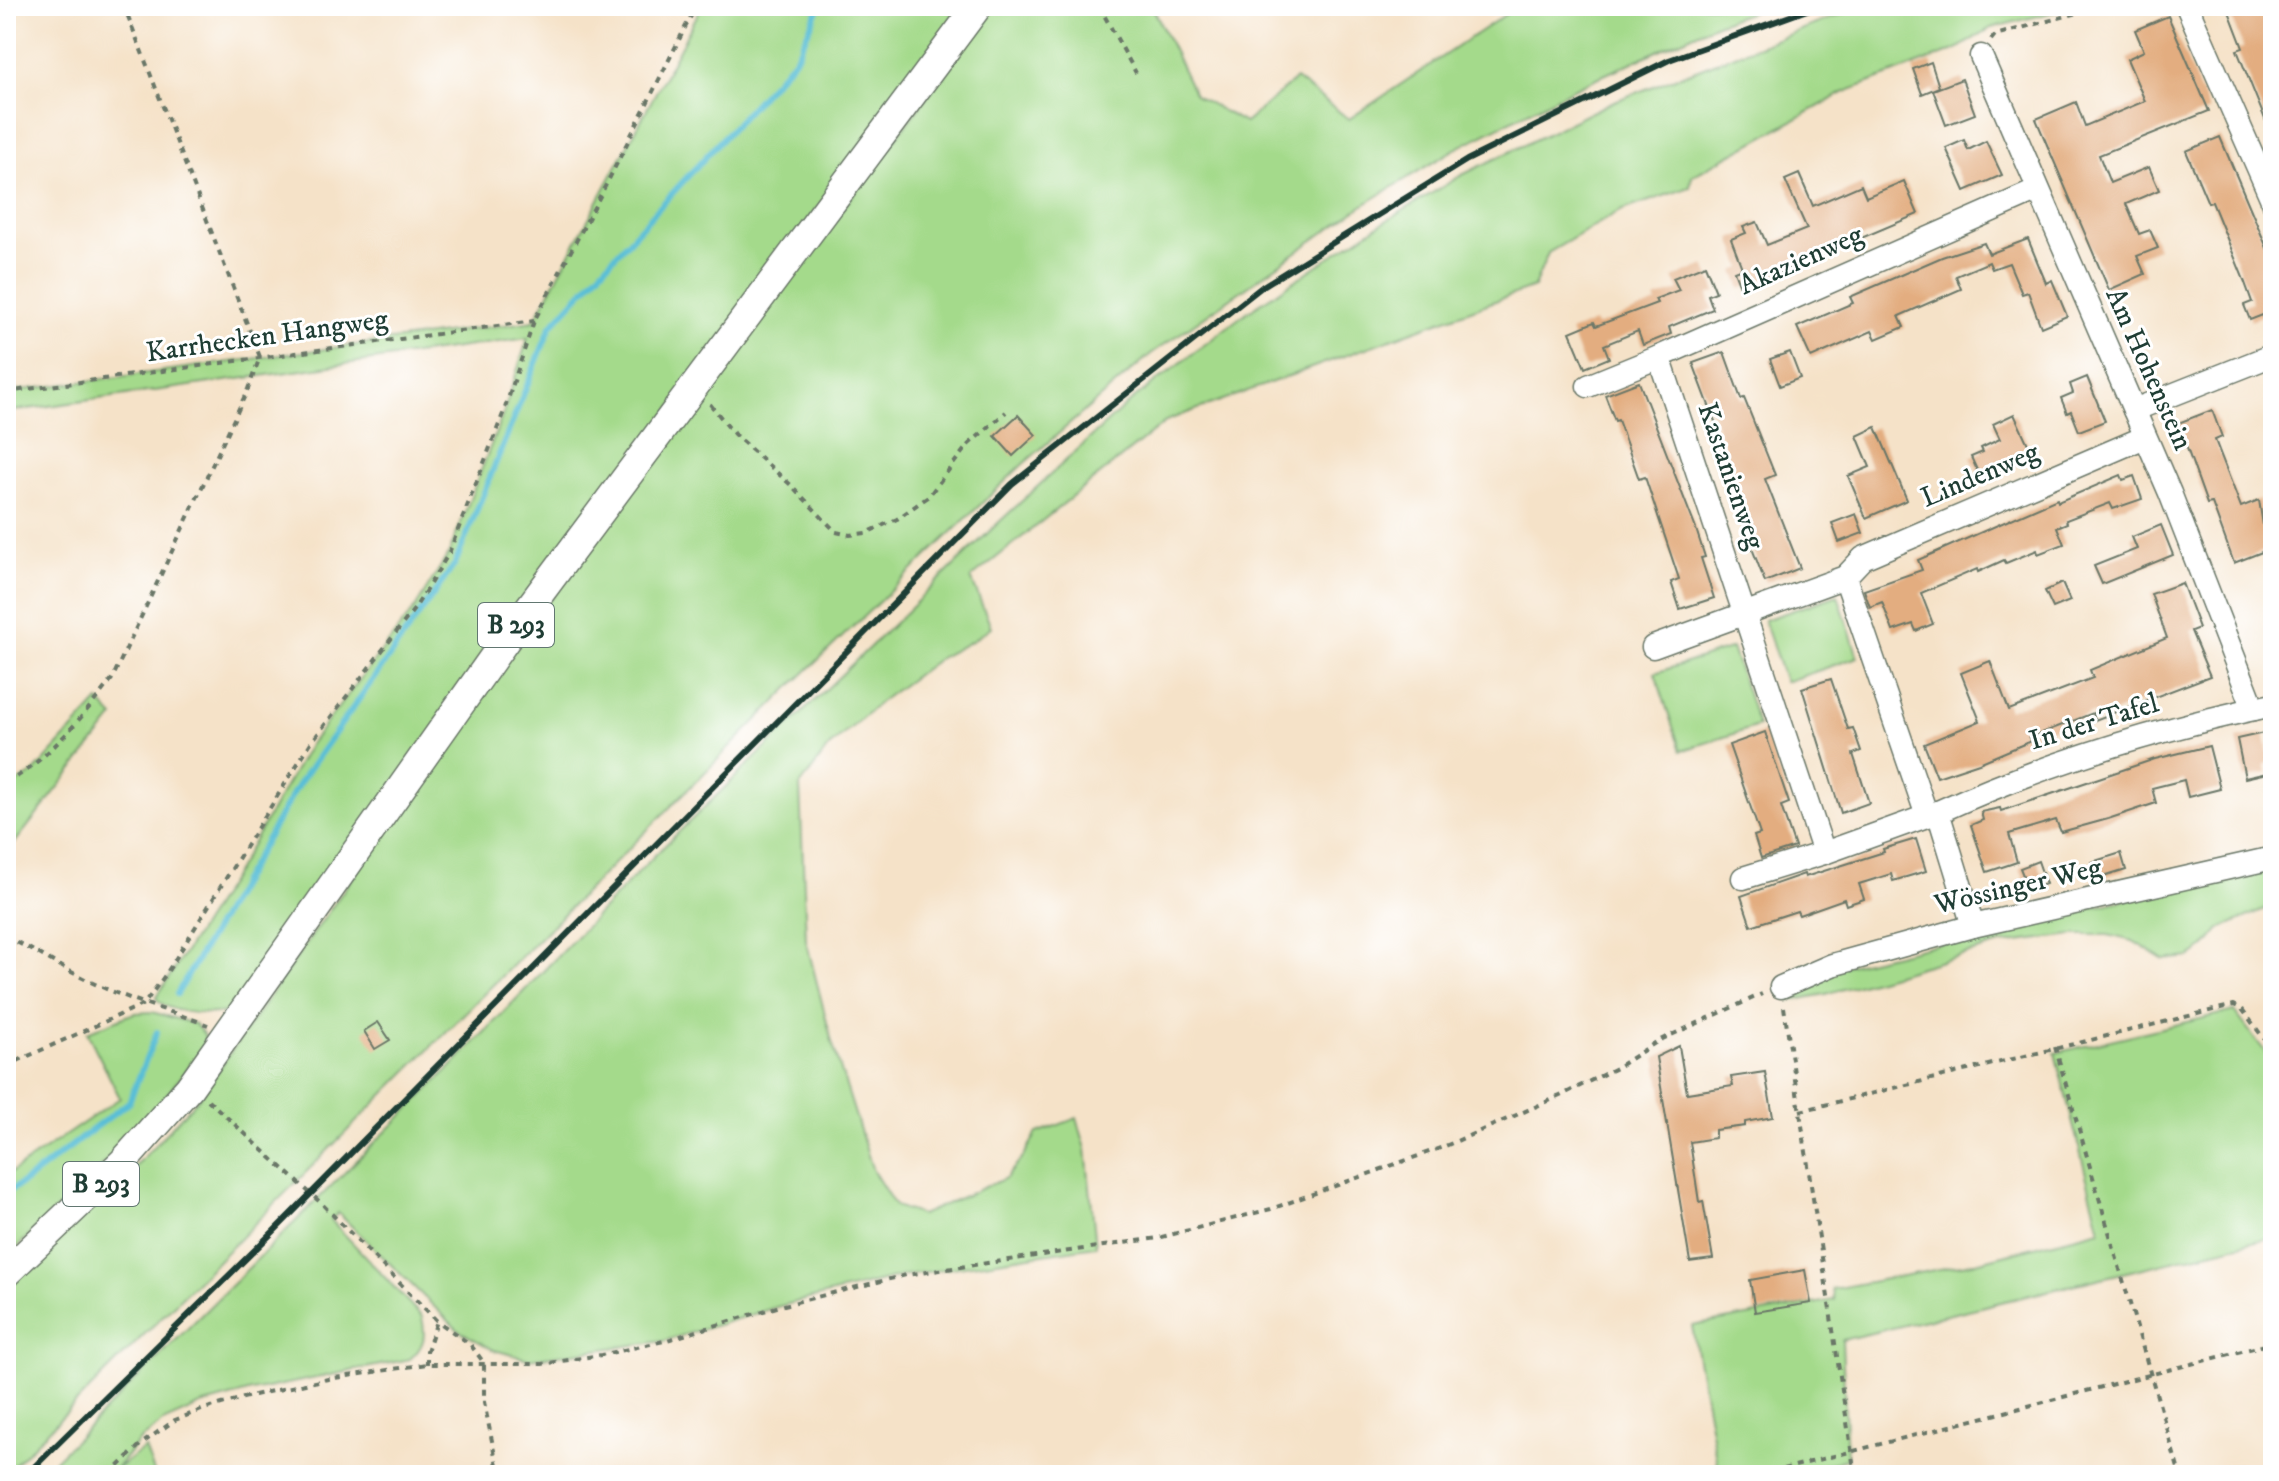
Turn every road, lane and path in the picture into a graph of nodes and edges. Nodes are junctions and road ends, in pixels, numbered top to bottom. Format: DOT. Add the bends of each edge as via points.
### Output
graph roads {
  1 [pos="124,6"];
  2 [pos="696,6"];
  3 [pos="978,6"];
  4 [pos="1099,6"];
  5 [pos="2104,6"];
  6 [pos="2187,6"];
  7 [pos="1981,56"];
  8 [pos="1136,73"];
  9 [pos="2038,190"];
  10 [pos="2273,202"];
  11 [pos="534,321"];
  12 [pos="2273,355"];
  13 [pos="260,357"];
  14 [pos="1659,357"];
  15 [pos="696,386"];
  16 [pos="1588,386"];
  17 [pos="6,392"];
  18 [pos="2134,410"];
  19 [pos="1006,412"];
  20 [pos="2145,437"];
  21 [pos="1845,577"];
  22 [pos="1745,613"];
  23 [pos="1653,647"];
  24 [pos="2264,707"];
  25 [pos="6,783"];
  26 [pos="1932,814"];
  27 [pos="1824,853"];
  28 [pos="2273,858"];
  29 [pos="1743,878"];
  30 [pos="1973,926"];
  31 [pos="6,937"];
  32 [pos="1781,987"];
  33 [pos="144,1004"];
  34 [pos="227,1036"];
  35 [pos="2055,1047"];
  36 [pos="2273,1051"];
  37 [pos="6,1066"];
  38 [pos="189,1088"];
  39 [pos="1800,1111"];
  40 [pos="6,1273"];
  41 [pos="437,1321"];
  42 [pos="2273,1343"];
  43 [pos="484,1363"];
  44 [pos="427,1364"];
  45 [pos="2151,1375"];
  46 [pos="1851,1452"];
  47 [pos="110,1475"];
  48 [pos="499,1475"];
  49 [pos="1760,1475"];
  50 [pos="1855,1475"];
  51 [pos="2180,1475"];
  1 -- 13 [label="path"];
  2 -- 11 [label="path"];
  3 -- 15 [label="main road, B 293"];
  4 -- 8 [label="path"];
  5 -- 7 [label="path" via="1995,35"];
  6 -- 10 [label="street"];
  7 -- 9 [label="street, Am Hohenstein"];
  9 -- 14 [label="street, Akazienweg"];
  9 -- 18 [label="street, Am Hohenstein"];
  11 -- 13 [label="path, Karrhecken Hangweg"];
  11 -- 33 [label="path" via="449,553 415,608 310,744"];
  12 -- 18 [label="street"];
  13 -- 17 [label="path, Karrhecken Hangweg"];
  13 -- 25 [label="path" via="112,679 29,771"];
  14 -- 16 [label="street, Akazienweg"];
  14 -- 22 [label="street, Kastanienweg"];
  15 -- 19 [label="path" via="734,434 836,532 850,535 897,519 928,497 968,445"];
  15 -- 34 [label="main road, B 293" via="517,624"];
  18 -- 20 [label="street, Am Hohenstein"];
  20 -- 21 [label="street, Lindenweg" via="1863,558"];
  20 -- 24 [label="street, Am Hohenstein"];
  21 -- 22 [label="street"];
  21 -- 26 [label="street"];
  22 -- 23 [label="street"];
  22 -- 27 [label="street, Kastanienweg"];
  24 -- 26 [label="street, In der Tafel" via="2127,740 2002,783"];
  26 -- 27 [label="street, In der Tafel"];
  26 -- 30 [label="street"];
  27 -- 29 [label="street, In der Tafel"];
  28 -- 30 [label="street, Wössinger Weg"];
  30 -- 32 [label="street, Wössinger Weg" via="1832,965"];
  31 -- 33 [label="path"];
  32 -- 39 [label="path"];
  32 -- 43 [label="path" via="1443,1147 1271,1209 1158,1238 906,1275 601,1355 542,1364"];
  33 -- 34 [label="path"];
  33 -- 37 [label="path"];
  34 -- 38 [label="main road, B 293"];
  35 -- 36 [label="path" via="2234,1005"];
  35 -- 39 [label="path"];
  35 -- 45 [label="path"];
  38 -- 40 [label="main road, B 293" via="122,1163"];
  38 -- 41 [label="path" via="321,1203"];
  39 -- 46 [label="path"];
  41 -- 43 [label="path" via="470,1344"];
  41 -- 44 [label="path"];
  42 -- 45 [label="path"];
  43 -- 44 [label="path"];
  43 -- 48 [label="path" via="484,1402"];
  44 -- 47 [label="path" via="328,1379 204,1409 175,1420"];
  45 -- 46 [label="path"];
  45 -- 51 [label="path"];
  46 -- 49 [label="path"];
  46 -- 50 [label="path"];
}
